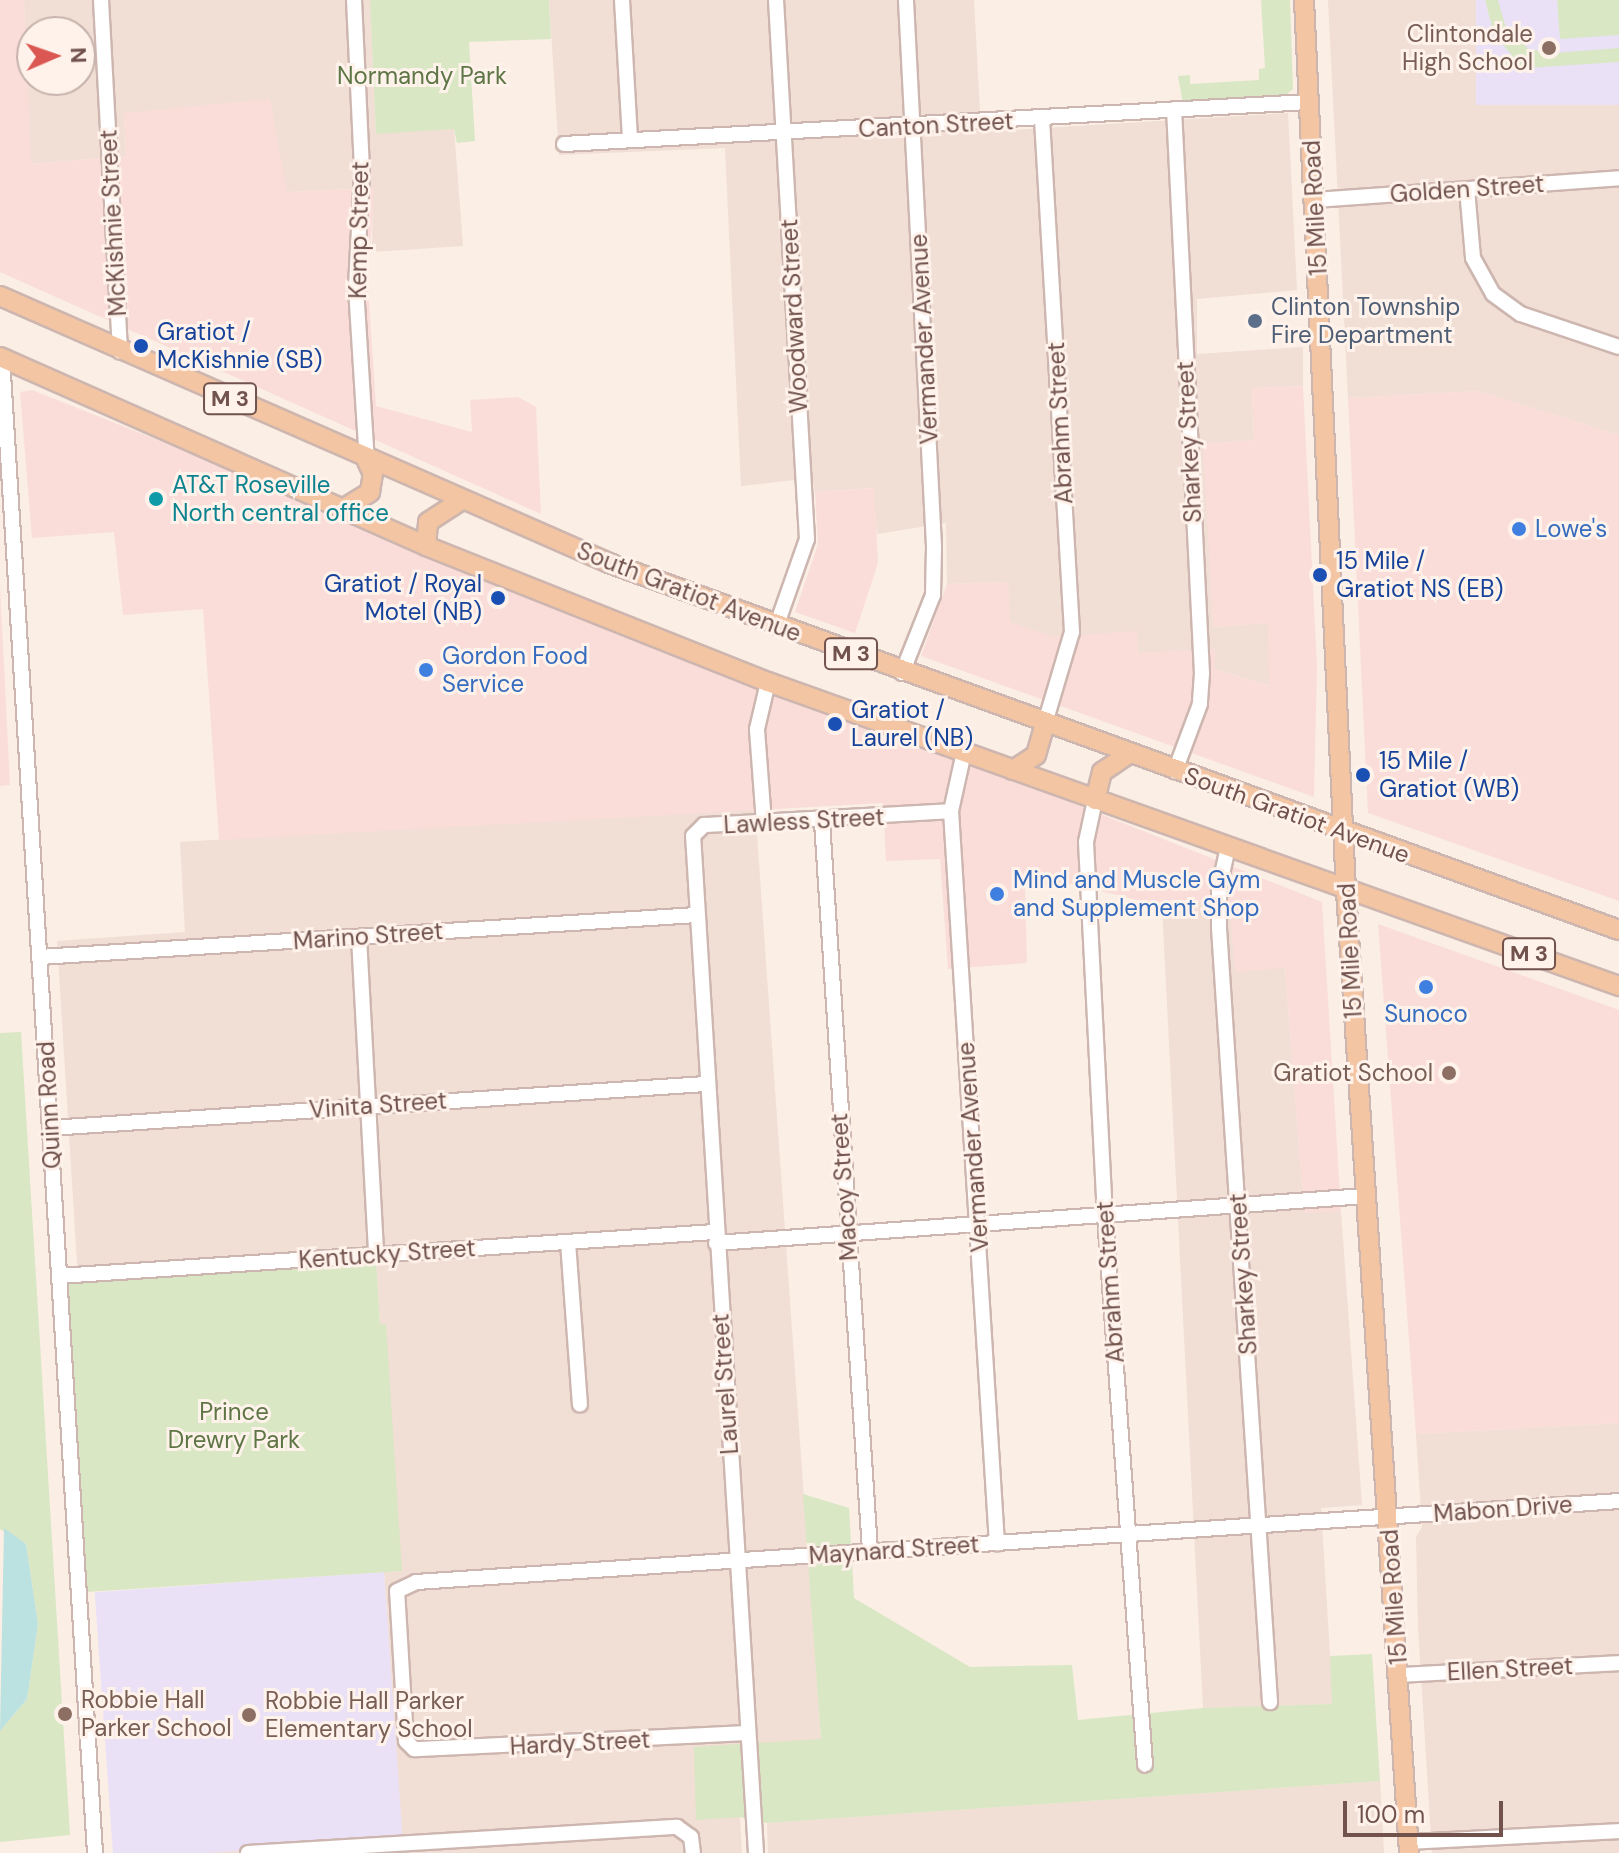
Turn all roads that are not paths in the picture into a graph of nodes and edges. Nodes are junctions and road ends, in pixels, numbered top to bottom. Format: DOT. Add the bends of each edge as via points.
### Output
graph roads {
  1 [pos="101,0"];
  2 [pos="354,0"];
  3 [pos="622,0"];
  4 [pos="776,0"];
  5 [pos="906,0"];
  6 [pos="1304,0"];
  7 [pos="1309,102"];
  8 [pos="1174,109"];
  9 [pos="1042,119"];
  10 [pos="914,126"];
  11 [pos="784,133"];
  12 [pos="630,140"];
  13 [pos="564,144"];
  14 [pos="1619,178"];
  15 [pos="1467,189"];
  16 [pos="1315,200"];
  17 [pos="0,296"];
  18 [pos="1619,347"];
  19 [pos="120,351"];
  20 [pos="1,357"];
  21 [pos="367,461"];
  22 [pos="460,501"];
  23 [pos="343,509"];
  24 [pos="426,546"];
  25 [pos="776,627"];
  26 [pos="902,673"];
  27 [pos="768,682"];
  28 [pos="1045,723"];
  29 [pos="964,752"];
  30 [pos="1129,754"];
  31 [pos="1013,770"];
  32 [pos="1175,771"];
  33 [pos="1095,800"];
  34 [pos="951,811"];
  35 [pos="822,822"];
  36 [pos="764,823"];
  37 [pos="1344,831"];
  38 [pos="1228,847"];
  39 [pos="1346,891"];
  40 [pos="696,915"];
  41 [pos="1619,930"];
  42 [pos="359,937"];
  43 [pos="40,957"];
  44 [pos="1616,983"];
  45 [pos="705,1084"];
  46 [pos="368,1105"];
  47 [pos="50,1128"];
  48 [pos="1366,1196"];
  49 [pos="1238,1207"];
  50 [pos="1105,1216"];
  51 [pos="979,1225"];
  52 [pos="846,1234"];
  53 [pos="716,1237"];
  54 [pos="568,1242"];
  55 [pos="376,1254"];
  56 [pos="59,1276"];
  57 [pos="580,1405"];
  58 [pos="1619,1501"];
  59 [pos="1388,1517"];
  60 [pos="1260,1526"];
  61 [pos="1128,1534"];
  62 [pos="997,1544"];
  63 [pos="870,1551"];
  64 [pos="737,1561"];
  65 [pos="1619,1663"];
  66 [pos="1400,1675"];
  67 [pos="1270,1702"];
  68 [pos="747,1733"];
  69 [pos="414,1749"];
  70 [pos="1145,1765"];
  71 [pos="1619,1831"];
  72 [pos="1409,1848"];
  73 [pos="95,1853"];
  74 [pos="248,1853"];
  75 [pos="693,1853"];
  76 [pos="756,1853"];
  1 -- 19 [label="street, McKishnie Street"];
  2 -- 21 [label="street, Kemp Street" via="362,172 356,288"];
  3 -- 12 [label="street"];
  4 -- 11 [label="street, Woodward Street"];
  5 -- 10 [label="street, Vermander Avenue"];
  6 -- 7 [label="main road, 15 Mile Road"];
  7 -- 8 [label="street, Canton Street"];
  7 -- 16 [label="main road, 15 Mile Road"];
  8 -- 9 [label="street, Canton Street"];
  8 -- 32 [label="street, Sharkey Street" via="1202,673 1200,704"];
  9 -- 10 [label="street, Canton Street"];
  9 -- 28 [label="street, Abrahm Street" via="1072,632"];
  10 -- 11 [label="street, Canton Street"];
  10 -- 26 [label="street, Vermander Avenue" via="933,595"];
  11 -- 12 [label="street, Canton Street"];
  11 -- 25 [label="street, Woodward Street" via="807,539"];
  12 -- 13 [label="street, Canton Street"];
  14 -- 15 [label="street, Golden Street"];
  15 -- 16 [label="street, Golden Street"];
  15 -- 18 [label="street" via="1473,258 1493,294 1521,314"];
  16 -- 37 [label="main road, 15 Mile Road"];
  17 -- 19 [label="main road, South Gratiot Avenue / M 3"];
  19 -- 21 [label="main road, South Gratiot Avenue / M 3"];
  20 -- 23 [label="main road, M 3"];
  20 -- 43 [label="street, Quinn Road"];
  21 -- 22 [label="main road, South Gratiot Avenue / M 3"];
  21 -- 23 [label="main road" via="373,474 370,492"];
  22 -- 24 [label="main road" via="428,522"];
  22 -- 25 [label="main road, South Gratiot Avenue / M 3"];
  23 -- 24 [label="main road, M 3"];
  24 -- 27 [label="main road, M 3"];
  25 -- 26 [label="main road, South Gratiot Avenue / M 3"];
  26 -- 28 [label="main road, South Gratiot Avenue / M 3"];
  27 -- 29 [label="main road, M 3"];
  27 -- 36 [label="street" via="757,729"];
  28 -- 30 [label="main road, South Gratiot Avenue / M 3"];
  28 -- 31 [label="main road" via="1036,755"];
  29 -- 31 [label="main road, M 3"];
  29 -- 34 [label="street, Vermander Avenue"];
  30 -- 32 [label="main road, South Gratiot Avenue / M 3"];
  30 -- 33 [label="main road" via="1102,772"];
  31 -- 33 [label="main road, M 3"];
  32 -- 37 [label="main road, South Gratiot Avenue / M 3"];
  33 -- 38 [label="main road, M 3"];
  33 -- 50 [label="street, Abrahm Street" via="1086,842"];
  34 -- 35 [label="street, Lawless Street"];
  34 -- 51 [label="street, Vermander Avenue"];
  35 -- 36 [label="street, Lawless Street"];
  35 -- 52 [label="street, Macoy Street"];
  36 -- 40 [label="street, Lawless Street" via="696,830"];
  37 -- 39 [label="main road, 15 Mile Road"];
  37 -- 41 [label="main road, South Gratiot Avenue / M 3"];
  38 -- 39 [label="main road, M 3"];
  38 -- 49 [label="street, Sharkey Street" via="1218,906"];
  39 -- 44 [label="main road, M 3"];
  39 -- 48 [label="main road, 15 Mile Road"];
  40 -- 42 [label="street, Marino Street"];
  40 -- 45 [label="street, Laurel Street"];
  42 -- 43 [label="street, Marino Street"];
  42 -- 46 [label="street"];
  43 -- 47 [label="street, Quinn Road"];
  45 -- 46 [label="street, Vinita Street"];
  45 -- 53 [label="street, Laurel Street"];
  46 -- 47 [label="street, Vinita Street"];
  46 -- 55 [label="street"];
  47 -- 56 [label="street, Quinn Road"];
  48 -- 49 [label="street, Kentucky Street"];
  48 -- 59 [label="main road, 15 Mile Road"];
  49 -- 50 [label="street, Kentucky Street"];
  49 -- 60 [label="street, Sharkey Street"];
  50 -- 51 [label="street, Kentucky Street"];
  50 -- 61 [label="street, Abrahm Street"];
  51 -- 52 [label="street, Kentucky Street"];
  51 -- 62 [label="street, Vermander Avenue"];
  52 -- 53 [label="street, Kentucky Street"];
  52 -- 63 [label="street, Macoy Street"];
  53 -- 54 [label="street, Kentucky Street"];
  53 -- 64 [label="street, Laurel Street"];
  54 -- 55 [label="street, Kentucky Street"];
  54 -- 57 [label="street"];
  55 -- 56 [label="street, Kentucky Street"];
  56 -- 73 [label="street, Quinn Road"];
  58 -- 59 [label="street, Mabon Drive"];
  59 -- 60 [label="street, Maynard Street"];
  59 -- 66 [label="main road, 15 Mile Road"];
  60 -- 61 [label="street, Maynard Street"];
  60 -- 67 [label="street, Sharkey Street"];
  61 -- 62 [label="street, Maynard Street"];
  61 -- 70 [label="street, Abrahm Street"];
  62 -- 63 [label="street, Maynard Street"];
  63 -- 64 [label="street, Maynard Street"];
  64 -- 68 [label="street, Laurel Street"];
  64 -- 69 [label="street, Maynard Street" via="401,1586 397,1600 406,1741"];
  65 -- 66 [label="street, Ellen Street"];
  66 -- 72 [label="main road, 15 Mile Road"];
  68 -- 69 [label="street, Hardy Street"];
  68 -- 76 [label="street, Laurel Street"];
  71 -- 72 [label="street"];
  74 -- 75 [label="street" via="677,1827 691,1837"];
}
